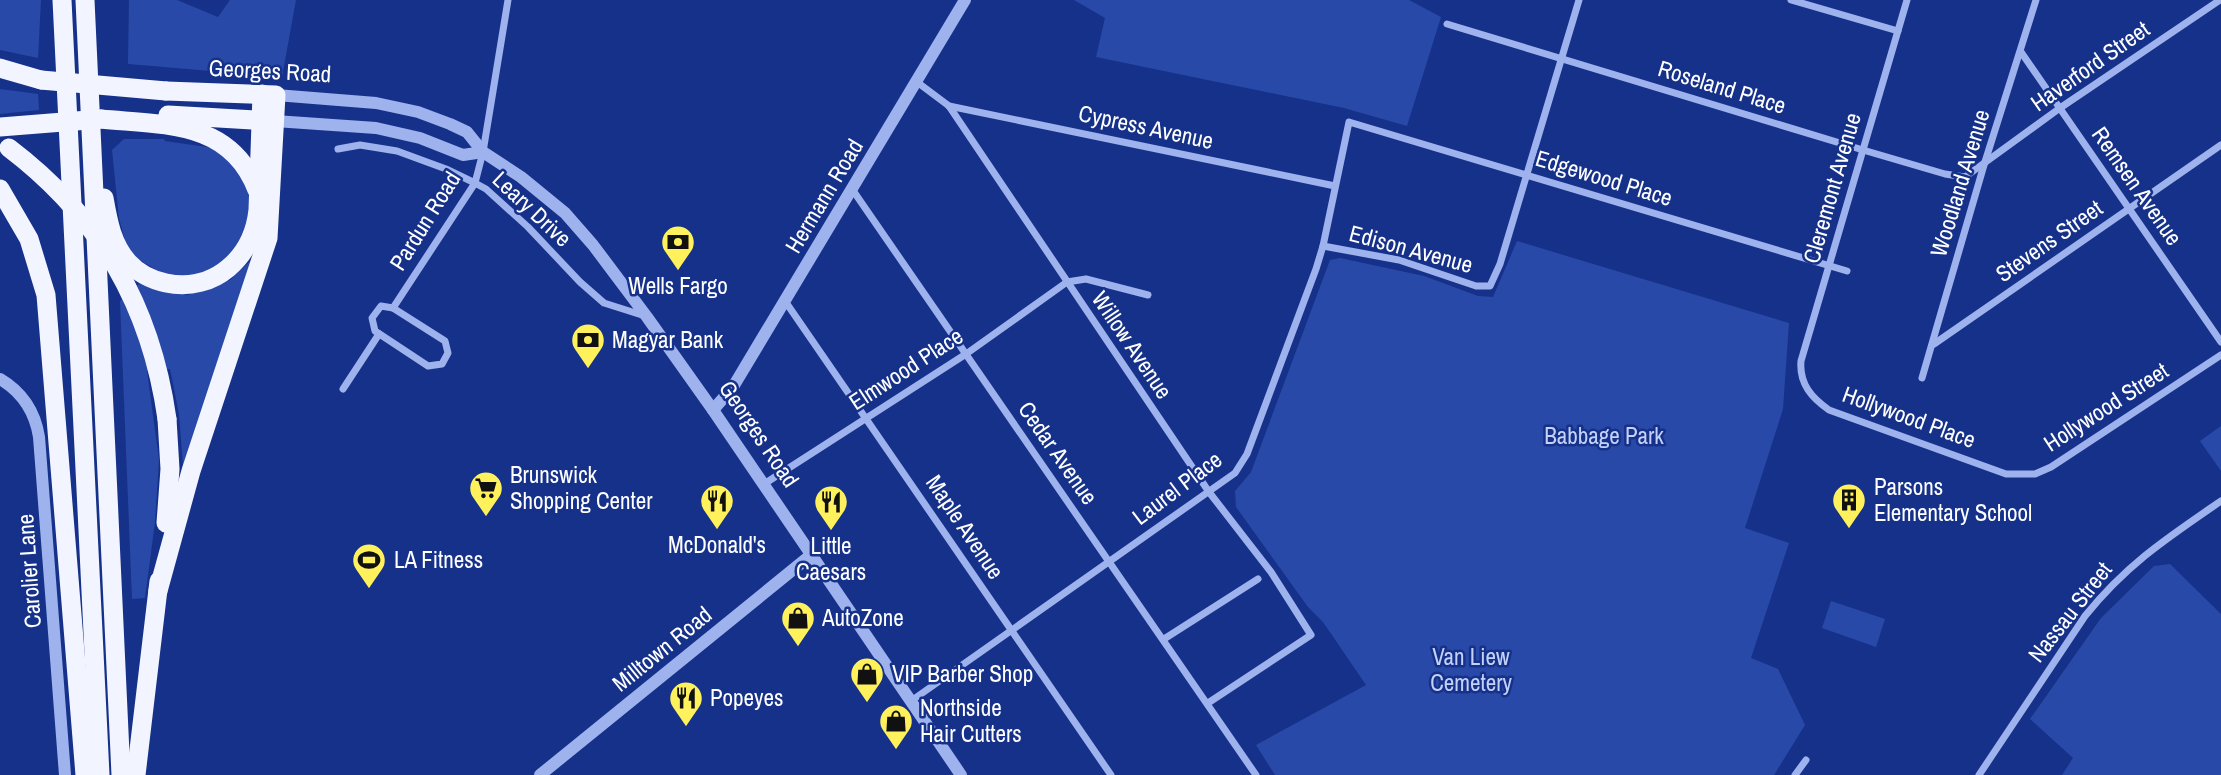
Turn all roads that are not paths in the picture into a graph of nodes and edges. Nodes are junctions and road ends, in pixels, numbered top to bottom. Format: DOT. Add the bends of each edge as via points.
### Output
graph roads {
  1 [pos="51,0"];
  2 [pos="62,0"];
  3 [pos="85,0"];
  4 [pos="508,0"];
  5 [pos="965,0"];
  6 [pos="1579,0"];
  7 [pos="1791,0"];
  8 [pos="1907,0"];
  9 [pos="2036,0"];
  10 [pos="2220,0"];
  11 [pos="1447,23"];
  12 [pos="1898,31"];
  13 [pos="2021,52"];
  14 [pos="1562,58"];
  15 [pos="0,68"];
  16 [pos="0,74"];
  17 [pos="41,79"];
  18 [pos="917,82"];
  19 [pos="269,95"];
  20 [pos="67,101"];
  21 [pos="949,106"];
  22 [pos="2060,108"];
  23 [pos="168,120"];
  24 [pos="268,120"];
  25 [pos="1349,122"];
  26 [pos="0,127"];
  27 [pos="92,141"];
  28 [pos="4,144"];
  29 [pos="2221,145"];
  30 [pos="338,149"];
  31 [pos="1863,150"];
  32 [pos="483,152"];
  33 [pos="1984,165"];
  34 [pos="1527,174"];
  35 [pos="475,183"];
  36 [pos="1335,186"];
  37 [pos="0,189"];
  38 [pos="852,189"];
  39 [pos="258,193"];
  40 [pos="2129,209"];
  41 [pos="1323,246"];
  42 [pos="1830,265"];
  43 [pos="1847,271"];
  44 [pos="1067,282"];
  45 [pos="1148,295"];
  46 [pos="785,301"];
  47 [pos="394,308"];
  48 [pos="647,317"];
  49 [pos="379,334"];
  50 [pos="2221,342"];
  51 [pos="1934,345"];
  52 [pos="966,354"];
  53 [pos="2221,355"];
  54 [pos="1922,378"];
  55 [pos="0,379"];
  56 [pos="1805,387"];
  57 [pos="343,389"];
  58 [pos="713,410"];
  59 [pos="867,418"];
  60 [pos="2007,474"];
  61 [pos="764,484"];
  62 [pos="1209,492"];
  63 [pos="2221,501"];
  64 [pos="811,555"];
  65 [pos="1110,561"];
  66 [pos="1258,579"];
  67 [pos="158,591"];
  68 [pos="1012,630"];
  69 [pos="1164,639"];
  70 [pos="910,701"];
  71 [pos="1208,703"];
  72 [pos="1805,760"];
  73 [pos="1256,774"];
  74 [pos="65,775"];
  75 [pos="85,775"];
  76 [pos="100,775"];
  77 [pos="121,775"];
  78 [pos="136,775"];
  79 [pos="540,775"];
  80 [pos="961,775"];
  81 [pos="1111,775"];
  82 [pos="1795,775"];
  83 [pos="1979,775"];
  1 -- 20 [label="highway" via="52,33"];
  2 -- 20 [label="highway"];
  3 -- 27 [label="highway"];
  4 -- 32 [label="street, Pardun Road"];
  5 -- 18 [label="street, Hermann Road"];
  6 -- 14 [label="street"];
  7 -- 12 [label="street"];
  8 -- 12 [label="street, Cleremont Avenue"];
  9 -- 13 [label="street, Woodland Avenue"];
  10 -- 22 [label="street, Haverford Street"];
  11 -- 14 [label="street, Roseland Place"];
  12 -- 31 [label="street, Cleremont Avenue"];
  13 -- 22 [label="street, Remsen Avenue"];
  13 -- 33 [label="street, Woodland Avenue"];
  14 -- 31 [label="street, Roseland Place"];
  14 -- 34 [label="street"];
  15 -- 17 [label="highway"];
  16 -- 17 [label="highway"];
  17 -- 19 [label="highway, Georges Road, bridge"];
  18 -- 21 [label="street, Willow Avenue"];
  18 -- 38 [label="street, Hermann Road"];
  19 -- 24 [label="highway"];
  19 -- 32 [label="street, Georges Road" via="357,100 418,112 467,132"];
  20 -- 76 [label="highway"];
  21 -- 36 [label="street, Cypress Avenue"];
  21 -- 44 [label="street, Willow Avenue"];
  22 -- 33 [label="street, Haverford Street"];
  22 -- 40 [label="street, Remsen Avenue"];
  23 -- 24 [label="highway, Georges Road"];
  23 -- 26 [label="highway, bridge"];
  23 -- 39 [label="highway" via="226,146 242,162"];
  24 -- 32 [label="street, Georges Road" via="376,128 463,155"];
  24 -- 39 [label="highway"];
  24 -- 67 [label="highway" via="268,238 191,471"];
  25 -- 34 [label="street, Edgewood Place"];
  25 -- 36 [label="street, Laurel Place"];
  27 -- 39 [label="highway" via="114,241 133,267 159,281 199,283 228,269 253,235"];
  27 -- 77 [label="highway"];
  28 -- 67 [label="highway, bridge" via="39,172 89,225 139,310 155,354 167,419 169,484"];
  29 -- 40 [label="street, Stevens Street"];
  30 -- 35 [label="street, Leary Drive" via="360,145 397,151"];
  31 -- 33 [label="street, Roseland Place" via="1965,177"];
  31 -- 42 [label="street, Cleremont Avenue"];
  32 -- 35 [label="street, Pardun Road"];
  32 -- 48 [label="street, Georges Road" via="565,213"];
  33 -- 51 [label="street, Woodland Avenue"];
  34 -- 41 [label="street, Edison Avenue" via="1490,286 1476,286 1399,260"];
  34 -- 42 [label="street, Edgewood Place"];
  35 -- 47 [label="street, Pardun Road"];
  35 -- 48 [label="street, Leary Drive" via="528,227 604,303"];
  36 -- 41 [label="street, Laurel Place"];
  37 -- 75 [label="highway" via="29,239 46,295"];
  38 -- 46 [label="street, Hermann Road"];
  38 -- 52 [label="street, Cedar Avenue"];
  40 -- 50 [label="street, Remsen Avenue"];
  40 -- 51 [label="street, Stevens Street"];
  41 -- 62 [label="street, Laurel Place" via="1247,454 1234,473"];
  42 -- 43 [label="street, Edgewood Place"];
  42 -- 56 [label="street, Cleremont Avenue" via="1801,361"];
  44 -- 45 [label="street" via="1086,279"];
  44 -- 52 [label="street, Elmwood Place"];
  44 -- 62 [label="street, Willow Avenue"];
  46 -- 58 [label="street, Hermann Road" via="733,387"];
  46 -- 59 [label="street, Maple Avenue"];
  47 -- 49 [label="street" via="381,306 374,313 371,323"];
  47 -- 49 [label="street" via="444,341 446,359 428,366"];
  48 -- 58 [label="street, Georges Road"];
  49 -- 57 [label="street"];
  51 -- 54 [label="street, Woodland Avenue"];
  52 -- 59 [label="street, Elmwood Place"];
  52 -- 65 [label="street, Cedar Avenue"];
  53 -- 60 [label="street, Hollywood Street" via="2051,467 2035,474"];
  55 -- 74 [label="street, Carolier Lane" via="25,401 39,437"];
  56 -- 60 [label="street, Hollywood Place" via="1829,410"];
  58 -- 61 [label="street, Georges Road"];
  59 -- 61 [label="street, Elmwood Place"];
  59 -- 68 [label="street, Maple Avenue"];
  61 -- 64 [label="street, Georges Road"];
  62 -- 65 [label="street, Laurel Place"];
  62 -- 71 [label="street, Willow Avenue" via="1271,572 1311,635"];
  63 -- 83 [label="street, Nassau Street" via="2139,558 2110,586"];
  64 -- 70 [label="street, Georges Road"];
  64 -- 79 [label="street, Milltown Road"];
  65 -- 68 [label="street, Laurel Place"];
  65 -- 69 [label="street, Cedar Avenue"];
  66 -- 69 [label="street"];
  67 -- 78 [label="highway"];
  68 -- 70 [label="street, Laurel Place"];
  68 -- 81 [label="street, Maple Avenue"];
  69 -- 71 [label="street, Cedar Avenue"];
  70 -- 80 [label="street, Georges Road"];
  71 -- 73 [label="street, Cedar Avenue"];
  72 -- 82 [label="street"];
}
